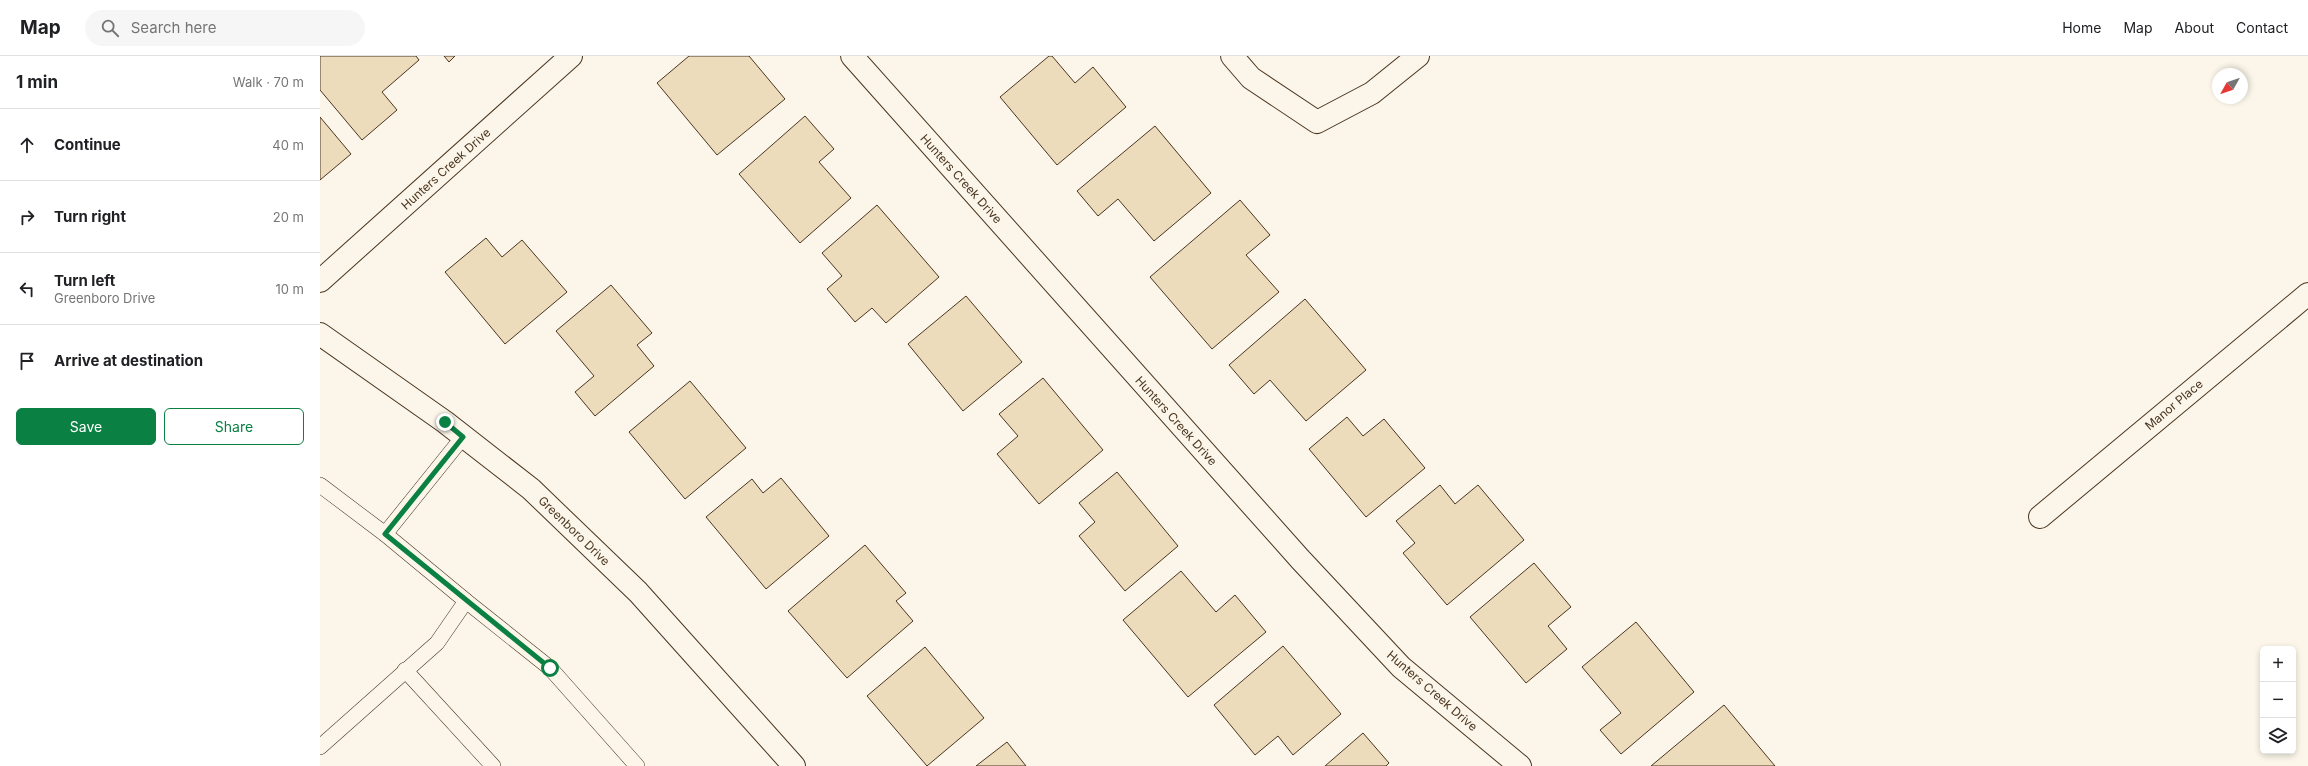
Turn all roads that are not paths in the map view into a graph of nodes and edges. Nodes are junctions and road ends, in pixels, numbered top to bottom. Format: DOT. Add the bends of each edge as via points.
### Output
graph roads {
  1 [pos="571,56"];
  2 [pos="852,56"];
  3 [pos="1232,56"];
  4 [pos="1418,56"];
  5 [pos="320,282"];
  6 [pos="2308,294"];
  7 [pos="320,334"];
  8 [pos="463,437"];
  9 [pos="320,485"];
  10 [pos="2040,517"];
  11 [pos="385,534"];
  12 [pos="466,601"];
  13 [pos="405,670"];
  14 [pos="320,747"];
  15 [pos="493,766"];
  16 [pos="637,766"];
  17 [pos="794,766"];
  18 [pos="1520,766"];
  1 -- 5 [label="street, Hunters Creek Drive"];
  2 -- 18 [label="street, Hunters Creek Drive" via="1401,667"];
  3 -- 4 [label="street" via="1251,78 1317,122 1372,93"];
  6 -- 10 [label="street, Manor Place"];
  7 -- 8 [label="street, Greenboro Drive"];
  8 -- 11 [label="lane"];
  8 -- 17 [label="street, Greenboro Drive" via="531,490 638,592"];
  9 -- 11 [label="lane"];
  11 -- 12 [label="lane"];
  12 -- 13 [label="lane" via="437,643"];
  12 -- 16 [label="lane" via="550,668"];
  13 -- 14 [label="lane"];
  13 -- 15 [label="lane"];
}
